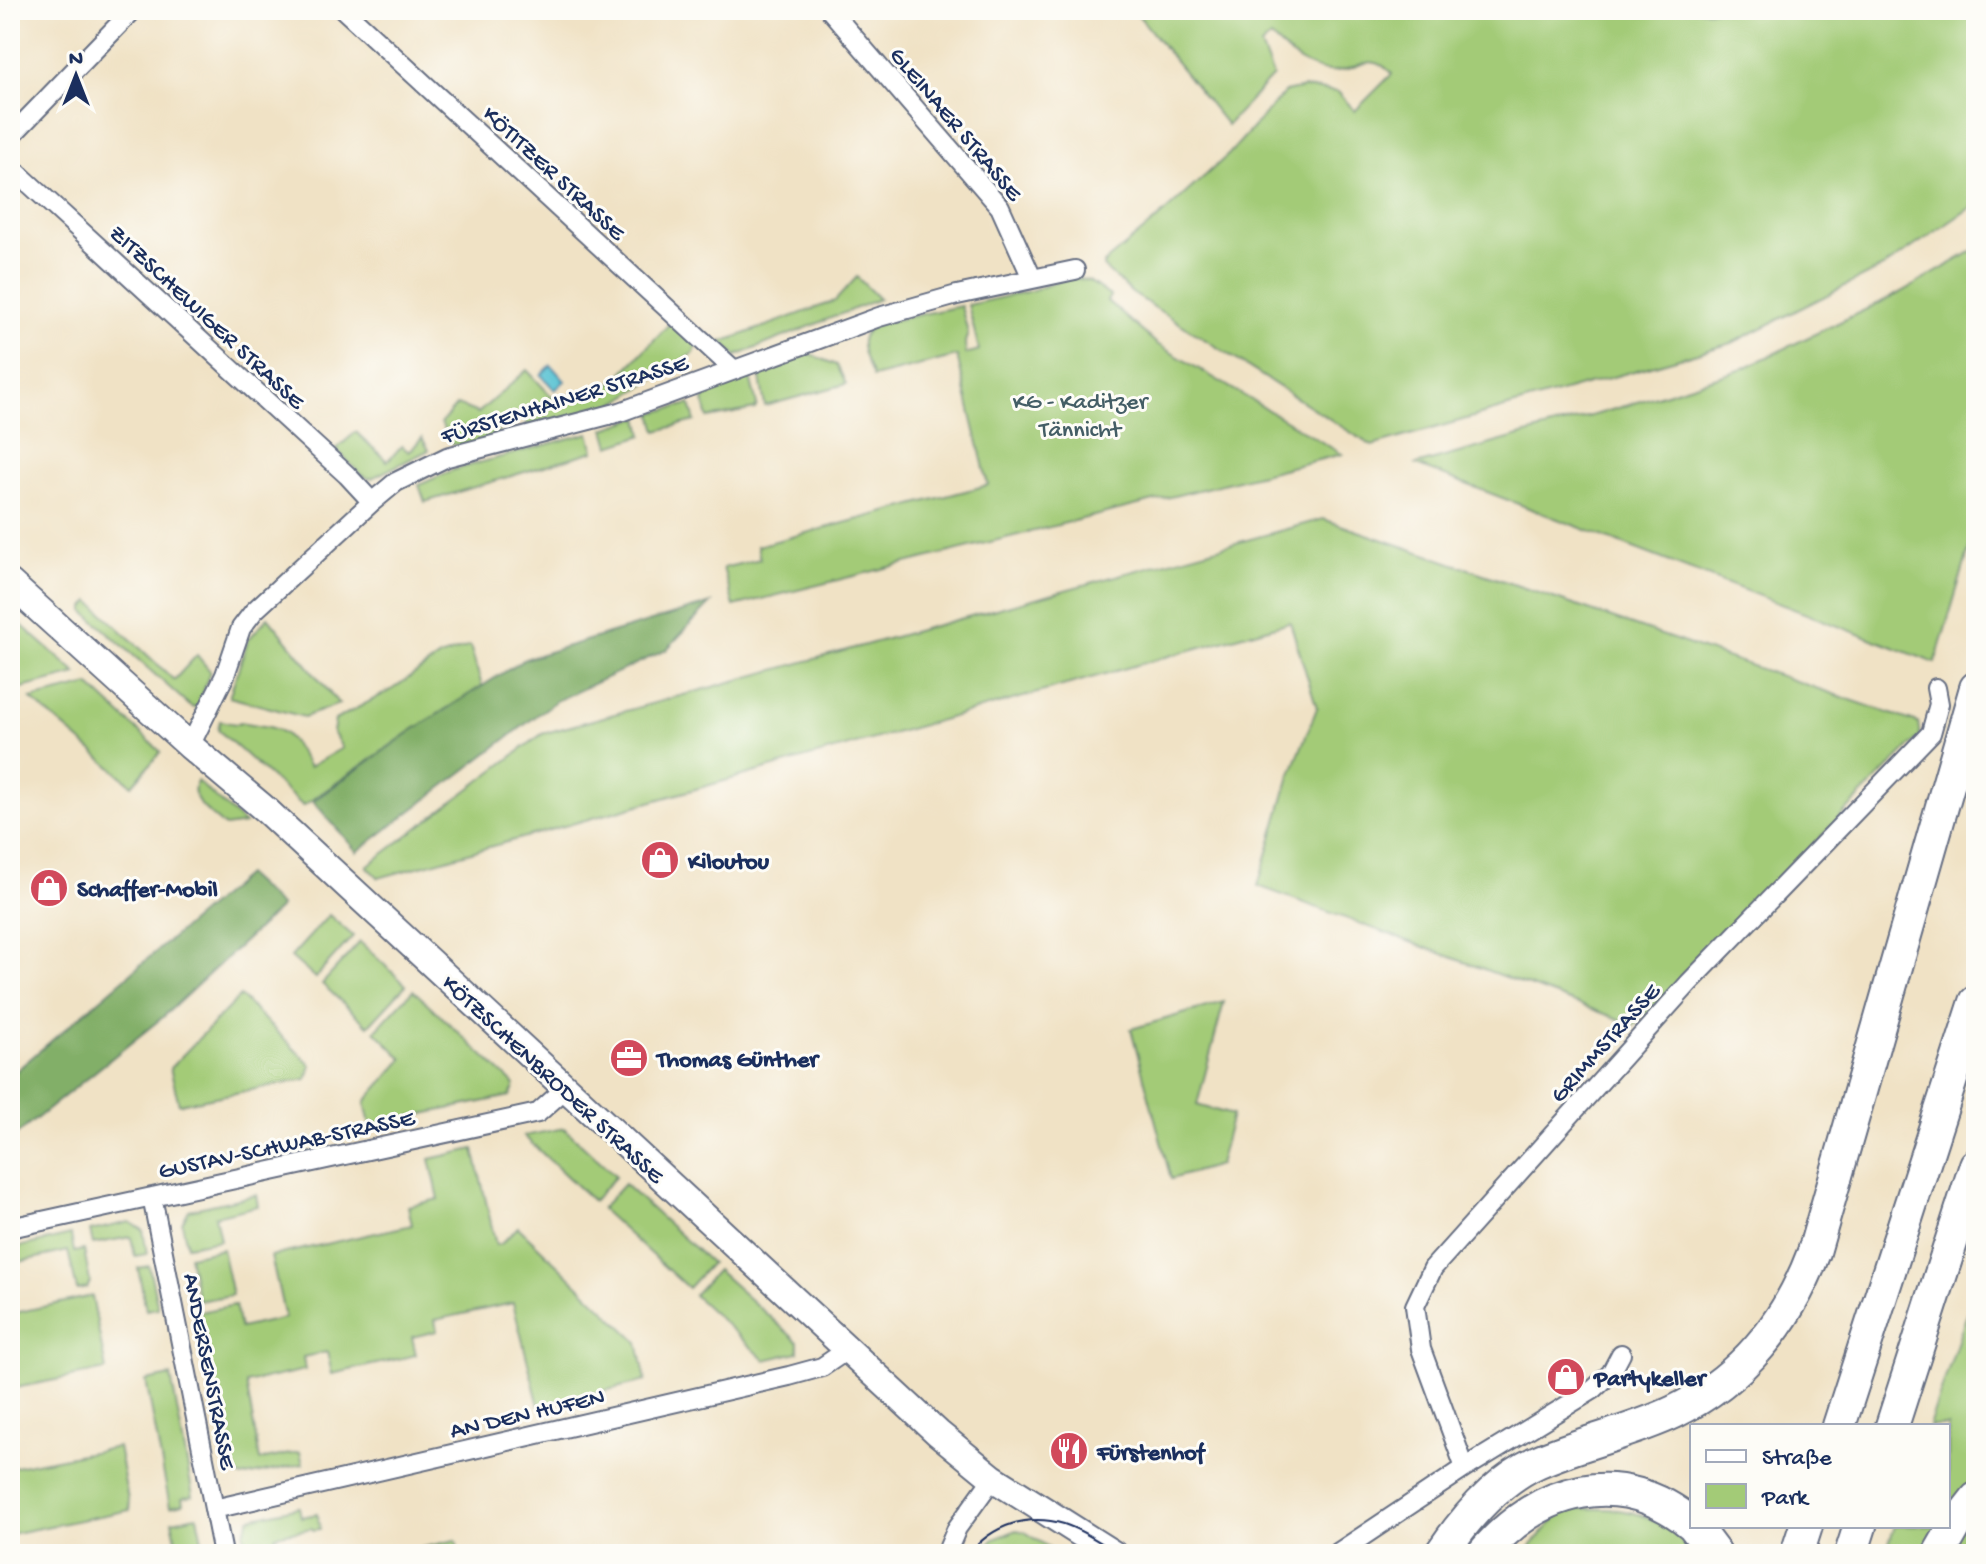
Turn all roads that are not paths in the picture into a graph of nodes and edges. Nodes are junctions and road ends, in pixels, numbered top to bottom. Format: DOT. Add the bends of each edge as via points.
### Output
graph roads {
  1 [pos="133,10"];
  2 [pos="344,10"];
  3 [pos="830,10"];
  4 [pos="10,137"];
  5 [pos="10,166"];
  6 [pos="1075,270"];
  7 [pos="1032,278"];
  8 [pos="733,369"];
  9 [pos="372,502"];
  10 [pos="10,583"];
  11 [pos="1936,688"];
  12 [pos="1976,688"];
  13 [pos="190,746"];
  14 [pos="1976,1002"];
  15 [pos="565,1089"];
  16 [pos="1976,1165"];
  17 [pos="152,1197"];
  18 [pos="10,1228"];
  19 [pos="847,1350"];
  20 [pos="1621,1354"];
  21 [pos="1840,1424"];
  22 [pos="1893,1424"];
  23 [pos="1465,1468"];
  24 [pos="993,1478"];
  25 [pos="1976,1499"];
  26 [pos="214,1509"];
  27 [pos="1690,1523"];
  28 [pos="1695,1528"];
  29 [pos="1805,1528"];
  30 [pos="1859,1528"];
  31 [pos="223,1554"];
  32 [pos="946,1554"];
  33 [pos="1113,1554"];
  34 [pos="1336,1554"];
  35 [pos="1441,1554"];
  36 [pos="1483,1554"];
  37 [pos="1715,1554"];
  38 [pos="1797,1554"];
  39 [pos="1851,1554"];
  40 [pos="1939,1554"];
  1 -- 4 [label="street"];
  2 -- 8 [label="street, KÖTITZER STRASSE"];
  3 -- 7 [label="street, GLEINAER STRASSE" via="1000,207"];
  5 -- 9 [label="street, ZITZSCHEWIGER STRASSE"];
  6 -- 7 [label="street, FÜRSTENHAINER STRASSE"];
  7 -- 8 [label="street, FÜRSTENHAINER STRASSE" via="879,317"];
  8 -- 9 [label="street, FÜRSTENHAINER STRASSE" via="620,412 447,457 396,482"];
  9 -- 13 [label="street, FÜRSTENHAINER STRASSE" via="241,628"];
  10 -- 13 [label="street, KÖTZSCHENBRODER STRASSE"];
  11 -- 23 [label="street, GRIMMSTRASSE" via="1939,704 1931,733 1689,983 1433,1268 1415,1306 1421,1349"];
  12 -- 35 [label="highway" via="1814,1252 1785,1315 1747,1361 1699,1399 1534,1464 1510,1480 1463,1520"];
  13 -- 15 [label="street, KÖTZSCHENBRODER STRASSE" via="267,811"];
  14 -- 21 [label="highway"];
  15 -- 17 [label="street, GUSTAV-SCHWAB-STRASSE" via="538,1113"];
  15 -- 19 [label="street, KÖTZSCHENBRODER STRASSE"];
  16 -- 22 [label="highway"];
  17 -- 18 [label="street, GUSTAV-SCHWAB-STRASSE"];
  17 -- 26 [label="street, ANDERSENSTRASSE"];
  19 -- 24 [label="street, KÖTZSCHENBRODER STRASSE"];
  19 -- 26 [label="street, AN DEN HUFEN" via="822,1367 789,1376"];
  20 -- 23 [label="street" via="1594,1389"];
  23 -- 34 [label="street"];
  24 -- 32 [label="street" via="957,1528"];
  24 -- 33 [label="street, KÖTZSCHENBRODER STRASSE"];
  25 -- 40 [label="highway"];
  26 -- 31 [label="street, ANDERSENSTRASSE"];
  27 -- 36 [label="highway" via="1648,1497 1591,1490 1551,1499 1515,1522"];
  28 -- 37 [label="highway"];
  29 -- 38 [label="highway"];
  30 -- 39 [label="highway"];
}
